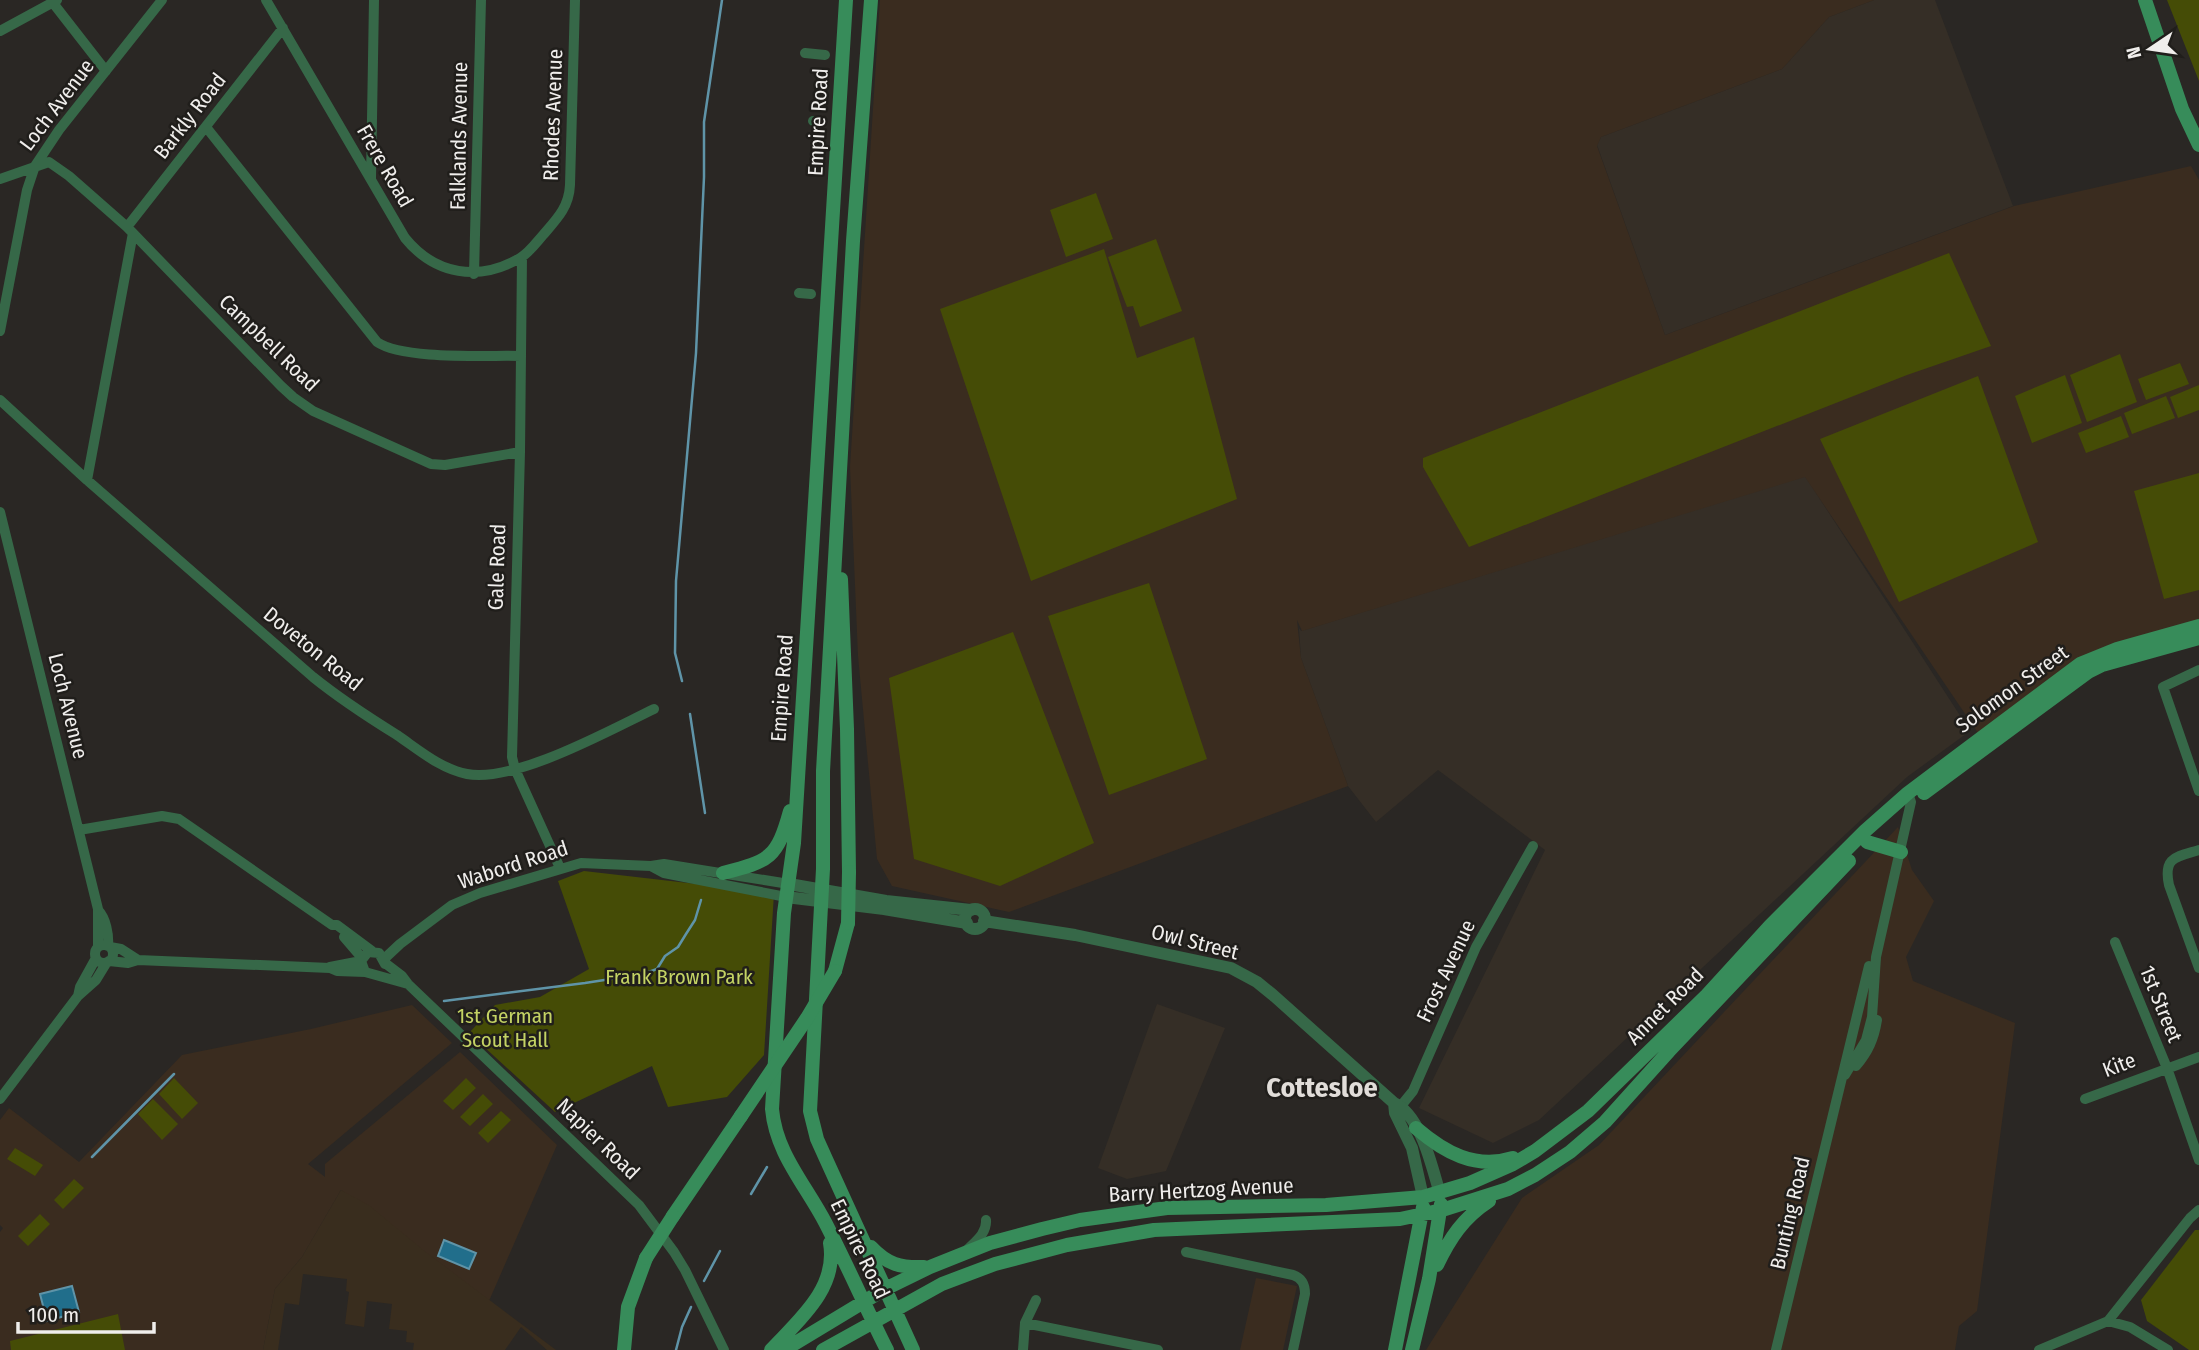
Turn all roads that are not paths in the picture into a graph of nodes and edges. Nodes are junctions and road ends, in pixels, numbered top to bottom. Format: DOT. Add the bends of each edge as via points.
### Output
graph roads {
  1 [pos="162,0"];
  2 [pos="266,0"];
  3 [pos="374,0"];
  4 [pos="481,0"];
  5 [pos="575,0"];
  6 [pos="846,0"];
  7 [pos="871,0"];
  8 [pos="2145,0"];
  9 [pos="55,1"];
  10 [pos="283,28"];
  11 [pos="0,31"];
  12 [pos="805,53"];
  13 [pos="825,55"];
  14 [pos="106,71"];
  15 [pos="206,127"];
  16 [pos="2199,145"];
  17 [pos="35,166"];
  18 [pos="0,180"];
  19 [pos="371,180"];
  20 [pos="130,230"];
  21 [pos="523,257"];
  22 [pos="474,274"];
  23 [pos="799,293"];
  24 [pos="811,294"];
  25 [pos="0,331"];
  26 [pos="522,356"];
  27 [pos="0,400"];
  28 [pos="520,452"];
  29 [pos="87,480"];
  30 [pos="0,512"];
  31 [pos="835,561"];
  32 [pos="2199,626"];
  33 [pos="2199,638"];
  34 [pos="2199,670"];
  35 [pos="654,709"];
  36 [pos="515,769"];
  37 [pos="797,784"];
  38 [pos="2199,791"];
  39 [pos="1907,799"];
  40 [pos="79,831"];
  41 [pos="1867,842"];
  42 [pos="1533,846"];
  43 [pos="2199,850"];
  44 [pos="1898,851"];
  45 [pos="651,866"];
  46 [pos="560,868"];
  47 [pos="723,873"];
  48 [pos="1829,874"];
  49 [pos="787,891"];
  50 [pos="821,895"];
  51 [pos="971,910"];
  52 [pos="984,921"];
  53 [pos="967,923"];
  54 [pos="332,925"];
  55 [pos="1775,931"];
  56 [pos="2115,942"];
  57 [pos="400,944"];
  58 [pos="106,947"];
  59 [pos="374,951"];
  60 [pos="96,958"];
  61 [pos="138,960"];
  62 [pos="384,961"];
  63 [pos="108,962"];
  64 [pos="366,966"];
  65 [pos="2199,968"];
  66 [pos="408,984"];
  67 [pos="78,996"];
  68 [pos="2199,1057"];
  69 [pos="2167,1068"];
  70 [pos="1840,1085"];
  71 [pos="0,1099"];
  72 [pos="2085,1099"];
  73 [pos="1397,1107"];
  74 [pos="1416,1128"];
  75 [pos="1535,1151"];
  76 [pos="2199,1160"];
  77 [pos="1508,1189"];
  78 [pos="1440,1194"];
  79 [pos="1423,1197"];
  80 [pos="1442,1210"];
  81 [pos="2199,1210"];
  82 [pos="1423,1215"];
  83 [pos="986,1220"];
  84 [pos="828,1227"];
  85 [pos="862,1238"];
  86 [pos="966,1252"];
  87 [pos="1186,1252"];
  88 [pos="930,1267"];
  89 [pos="1429,1279"];
  90 [pos="885,1289"];
  91 [pos="1037,1300"];
  92 [pos="863,1303"];
  93 [pos="895,1309"];
  94 [pos="2108,1321"];
  95 [pos="873,1322"];
  96 [pos="1025,1323"];
  97 [pos="624,1350"];
  98 [pos="724,1350"];
  99 [pos="771,1350"];
  100 [pos="784,1350"];
  101 [pos="823,1350"];
  102 [pos="887,1350"];
  103 [pos="913,1350"];
  104 [pos="1023,1350"];
  105 [pos="1158,1350"];
  106 [pos="1293,1350"];
  107 [pos="1395,1350"];
  108 [pos="1412,1350"];
  109 [pos="1776,1350"];
  110 [pos="2039,1350"];
  111 [pos="2168,1350"];
  1 -- 14 [label="street, Loch Avenue"];
  2 -- 10 [label="street, Frere Road"];
  3 -- 19 [label="street"];
  4 -- 22 [label="street, Falklands Avenue"];
  5 -- 21 [label="street, Rhodes Avenue" via="569,195 562,212"];
  6 -- 37 [label="main road, Empire Road"];
  7 -- 31 [label="main road, Empire Road"];
  8 -- 16 [label="main road"];
  9 -- 11 [label="street"];
  9 -- 14 [label="street"];
  10 -- 15 [label="street, Barkly Road"];
  10 -- 19 [label="street, Frere Road"];
  12 -- 13 [label="street"];
  14 -- 17 [label="street, Loch Avenue"];
  15 -- 20 [label="street, Barkly Road"];
  15 -- 26 [label="street" via="377,342 419,353"];
  17 -- 18 [label="street"];
  17 -- 20 [label="street, Campbell Road" via="52,164"];
  17 -- 25 [label="street, Loch Avenue"];
  19 -- 22 [label="street, Frere Road" via="415,250 434,264"];
  20 -- 28 [label="street, Campbell Road" via="281,386 313,411 431,464"];
  20 -- 29 [label="street, Barkly Road"];
  21 -- 22 [label="street"];
  21 -- 26 [label="street, Gale Road"];
  23 -- 24 [label="street"];
  26 -- 28 [label="street, Gale Road"];
  27 -- 29 [label="street, Doveton Road"];
  28 -- 36 [label="street, Gale Road" via="512,733"];
  29 -- 36 [label="street, Doveton Road" via="335,695 456,770 478,775"];
  30 -- 40 [label="street, Loch Avenue"];
  31 -- 50 [label="main road, Empire Road"];
  31 -- 97 [label="main road, bridge" via="844,599 848,923 835,971 807,1018 646,1258 628,1307"];
  32 -- 39 [label="main road, Solomon Street" via="2080,664"];
  33 -- 39 [label="main road, Solomon Street" via="2102,664"];
  34 -- 38 [label="street" via="2163,689"];
  35 -- 36 [label="street, Doveton Road"];
  36 -- 46 [label="street, Gale Road"];
  37 -- 47 [label="main road" via="775,851 756,864"];
  37 -- 49 [label="main road, Empire Road"];
  39 -- 41 [label="main road, Annet Road"];
  39 -- 44 [label="street, Bunting Road"];
  39 -- 48 [label="main road, Annet Road"];
  40 -- 54 [label="street" via="154,817 179,819"];
  40 -- 58 [label="street, Loch Avenue" via="106,926"];
  41 -- 44 [label="main road"];
  41 -- 48 [label="main road, Annet Road"];
  42 -- 73 [label="street, Frost Avenue" via="1476,947 1413,1091"];
  43 -- 65 [label="street" via="2175,858 2167,867 2169,885"];
  44 -- 70 [label="street, Bunting Road" via="1860,1020"];
  44 -- 70 [label="street, Bunting Road" via="1876,957 1872,1017"];
  45 -- 46 [label="street, Wabord Road" via="592,863"];
  45 -- 47 [label="street, Wabord Road"];
  45 -- 49 [label="street, Wabord Road" via="664,873"];
  46 -- 57 [label="street, Wabord Road" via="463,900"];
  47 -- 49 [label="street, Wabord Road"];
  48 -- 55 [label="main road, Annet Road"];
  49 -- 50 [label="street"];
  49 -- 84 [label="main road, Empire Road" via="773,1124 786,1161"];
  50 -- 51 [label="street"];
  50 -- 53 [label="street"];
  50 -- 85 [label="main road, Empire Road" via="811,1117"];
  51 -- 52 [label="street" via="980,910"];
  51 -- 53 [label="street"];
  52 -- 53 [label="street" via="977,928"];
  52 -- 73 [label="street, Owl Street" via="1231,968 1258,982"];
  54 -- 59 [label="street"];
  54 -- 64 [label="street"];
  55 -- 75 [label="main road, Annet Road" via="1588,1111"];
  55 -- 77 [label="main road, Annet Road" via="1598,1129 1555,1163"];
  56 -- 69 [label="street, 1st Street"];
  57 -- 59 [label="street, Wabord Road"];
  57 -- 62 [label="street, Wabord Road"];
  58 -- 60 [label="street" via="96,950"];
  58 -- 61 [label="street" via="121,949"];
  58 -- 63 [label="street" via="112,957"];
  59 -- 62 [label="street, Napier Road"];
  59 -- 64 [label="street, Wabord Road"];
  60 -- 63 [label="street"];
  60 -- 67 [label="street"];
  61 -- 63 [label="street"];
  61 -- 64 [label="street"];
  62 -- 64 [label="street, Wabord Road" via="382,970"];
  62 -- 66 [label="street, Napier Road"];
  63 -- 67 [label="street"];
  64 -- 66 [label="street, Napier Road"];
  66 -- 98 [label="street, Napier Road" via="639,1205 685,1270"];
  67 -- 71 [label="street"];
  68 -- 69 [label="street, Kite"];
  69 -- 72 [label="street, Kite"];
  69 -- 76 [label="street, 1st Street"];
  70 -- 109 [label="street, Bunting Road"];
  73 -- 74 [label="street, Owl Street"];
  73 -- 79 [label="street, Owl Street"];
  74 -- 75 [label="main road" via="1445,1151 1473,1161 1504,1161"];
  74 -- 78 [label="street, Owl Street"];
  75 -- 78 [label="main road, Annet Road" via="1493,1174"];
  77 -- 80 [label="main road, Annet Road"];
  77 -- 89 [label="main road" via="1476,1209 1454,1232"];
  78 -- 79 [label="main road, Barry Hertzog Avenue"];
  78 -- 80 [label="main road"];
  79 -- 82 [label="main road"];
  79 -- 86 [label="main road, Barry Hertzog Avenue" via="1145,1211 1080,1220"];
  80 -- 82 [label="main road, Barry Hertzog Avenue"];
  80 -- 89 [label="main road"];
  81 -- 94 [label="street"];
  82 -- 93 [label="main road, Barry Hertzog Avenue" via="1111,1236 995,1265 942,1284"];
  82 -- 107 [label="main road"];
  83 -- 86 [label="street" via="983,1233"];
  84 -- 92 [label="main road, Empire Road"];
  84 -- 99 [label="main road" via="832,1259 823,1289"];
  85 -- 88 [label="main road" via="897,1266"];
  85 -- 90 [label="main road, Empire Road"];
  86 -- 88 [label="main road, Barry Hertzog Avenue"];
  87 -- 106 [label="street" via="1293,1275 1304,1283"];
  88 -- 90 [label="main road, Barry Hertzog Avenue"];
  89 -- 108 [label="main road"];
  90 -- 92 [label="main road, Barry Hertzog Avenue"];
  90 -- 93 [label="main road, Empire Road"];
  91 -- 96 [label="street"];
  92 -- 95 [label="main road, Empire Road"];
  92 -- 100 [label="main road, Barry Hertzog Avenue"];
  93 -- 95 [label="main road, Barry Hertzog Avenue"];
  93 -- 103 [label="main road, Empire Road"];
  94 -- 110 [label="street"];
  94 -- 111 [label="street" via="2130,1327"];
  95 -- 101 [label="main road, Barry Hertzog Avenue"];
  95 -- 102 [label="main road, Empire Road"];
  96 -- 104 [label="street"];
  96 -- 105 [label="street"];
}
